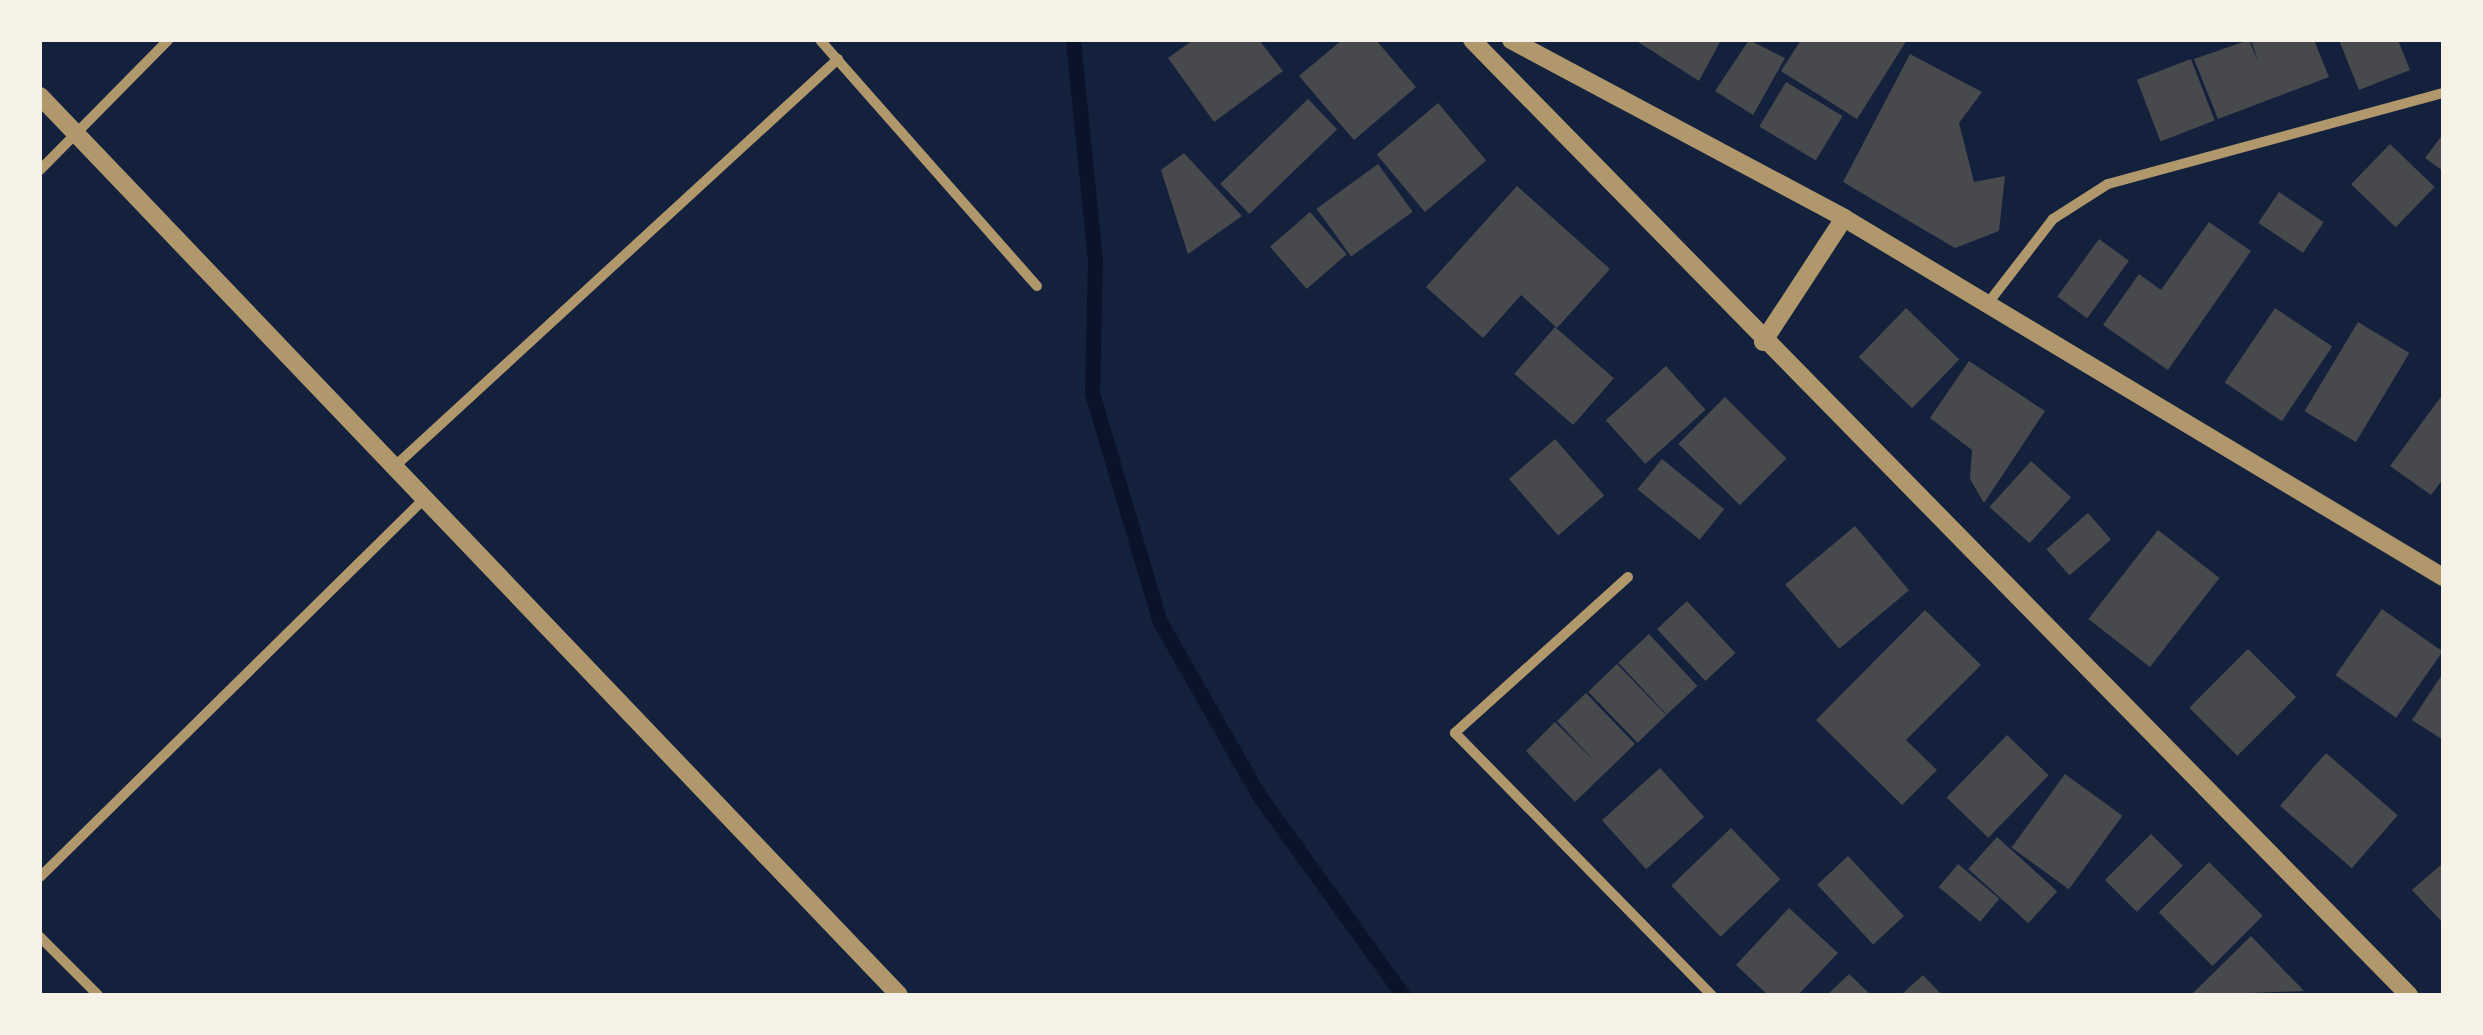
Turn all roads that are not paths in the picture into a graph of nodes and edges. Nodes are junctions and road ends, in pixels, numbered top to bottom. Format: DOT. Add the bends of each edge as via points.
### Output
graph roads {
  1 [pos="168,40"];
  2 [pos="820,40"];
  3 [pos="1472,40"];
  4 [pos="1511,40"];
  5 [pos="838,59"];
  6 [pos="2443,93"];
  7 [pos="40,96"];
  8 [pos="76,134"];
  9 [pos="40,170"];
  10 [pos="1844,218"];
  11 [pos="1038,286"];
  12 [pos="1985,307"];
  13 [pos="1763,342"];
  14 [pos="393,468"];
  15 [pos="424,499"];
  16 [pos="1628,577"];
  17 [pos="2443,577"];
  18 [pos="40,877"];
  19 [pos="40,937"];
  20 [pos="98,995"];
  21 [pos="899,995"];
  22 [pos="1712,995"];
  23 [pos="2409,995"];
  1 -- 8 [label="street"];
  2 -- 5 [label="street"];
  3 -- 13 [label="street"];
  4 -- 10 [label="street"];
  5 -- 11 [label="street"];
  5 -- 14 [label="street"];
  6 -- 12 [label="street" via="2108,184 2053,219"];
  7 -- 8 [label="street"];
  8 -- 9 [label="street"];
  8 -- 14 [label="street"];
  10 -- 12 [label="street"];
  10 -- 13 [label="street"];
  12 -- 17 [label="street"];
  13 -- 23 [label="street"];
  14 -- 15 [label="street"];
  15 -- 18 [label="street"];
  15 -- 21 [label="street"];
  16 -- 22 [label="street" via="1455,733"];
  19 -- 20 [label="street"];
}
